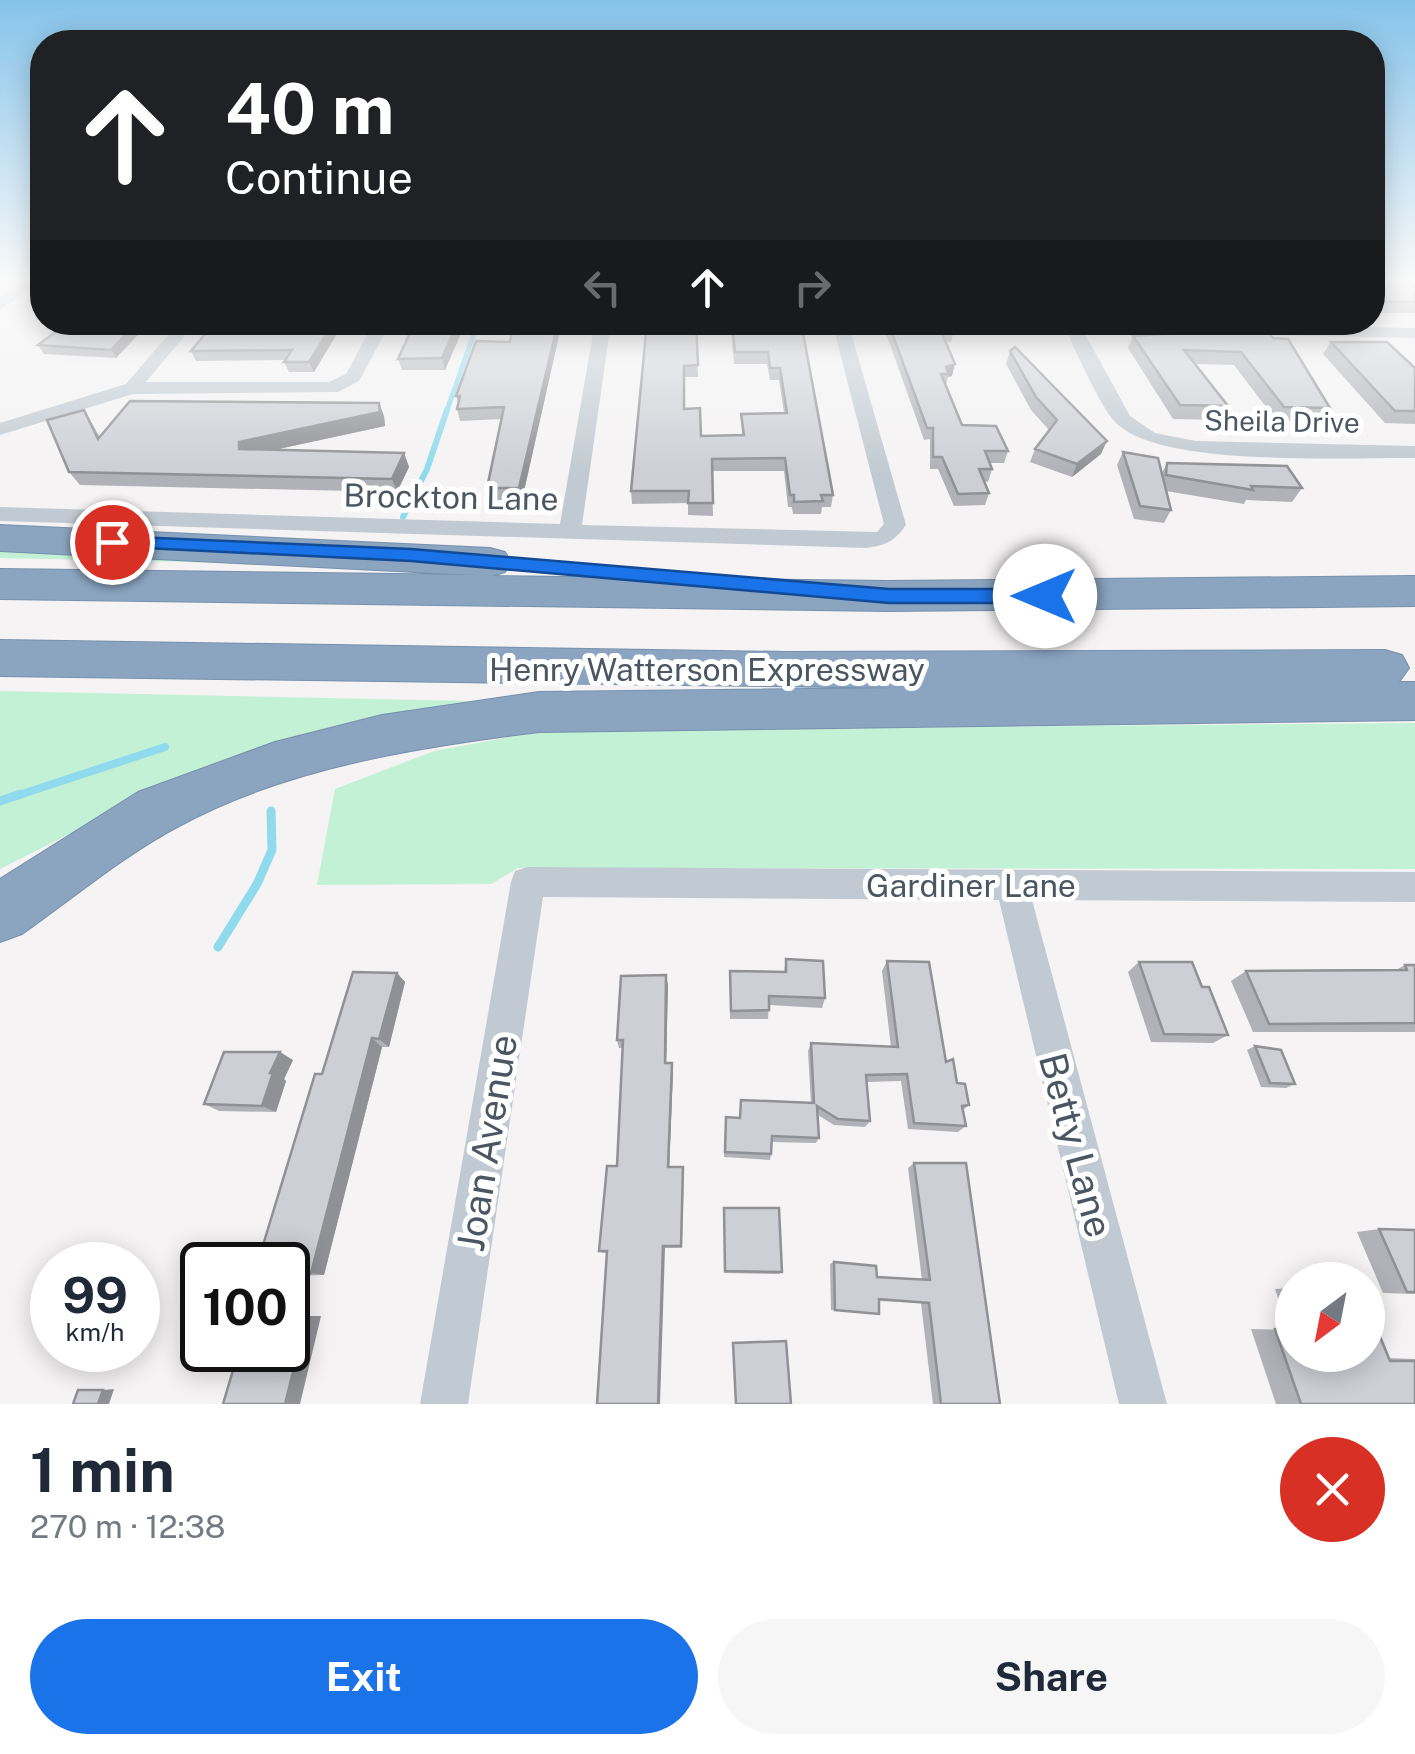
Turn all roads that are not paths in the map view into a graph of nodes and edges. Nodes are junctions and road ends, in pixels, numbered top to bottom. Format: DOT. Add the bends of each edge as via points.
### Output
graph roads {
  1 [pos="171,343"];
  2 [pos="372,343"];
  3 [pos="600,343"];
  4 [pos="846,343"];
  5 [pos="1081,343"];
  6 [pos="132,388"];
  7 [pos="0,429"];
  8 [pos="1415,452"];
  9 [pos="0,514"];
  10 [pos="570,532"];
  11 [pos="0,538"];
  12 [pos="0,584"];
  13 [pos="1415,590"];
  14 [pos="889,596"];
  15 [pos="0,658"];
  16 [pos="1415,668"];
  17 [pos="1415,701"];
  18 [pos="96,851"];
  19 [pos="527,882"];
  20 [pos="1012,885"];
  21 [pos="1415,886"];
  22 [pos="0,889"];
  23 [pos="0,914"];
  24 [pos="444,1404"];
  25 [pos="1143,1404"];
  1 -- 6 [label="street"];
  2 -- 6 [label="street" via="354,376 340,386"];
  3 -- 10 [label="street"];
  4 -- 10 [label="street, Brockton Lane" via="895,525 884,538"];
  5 -- 8 [label="street, Sheila Drive" via="1122,419 1149,438 1196,447"];
  6 -- 7 [label="street"];
  9 -- 10 [label="street, Brockton Lane"];
  11 -- 14 [label="highway" via="411,555"];
  12 -- 14 [label="highway"];
  13 -- 14 [label="highway"];
  15 -- 16 [label="highway, Henry Watterson Expressway" via="749,670"];
  17 -- 18 [label="highway" via="611,710 489,718 275,764 158,809"];
  18 -- 22 [label="highway"];
  18 -- 23 [label="highway"];
  19 -- 20 [label="street, Gardiner Lane"];
  19 -- 24 [label="street, Joan Avenue"];
  20 -- 21 [label="street, Gardiner Lane"];
  20 -- 25 [label="street, Betty Lane"];
}
